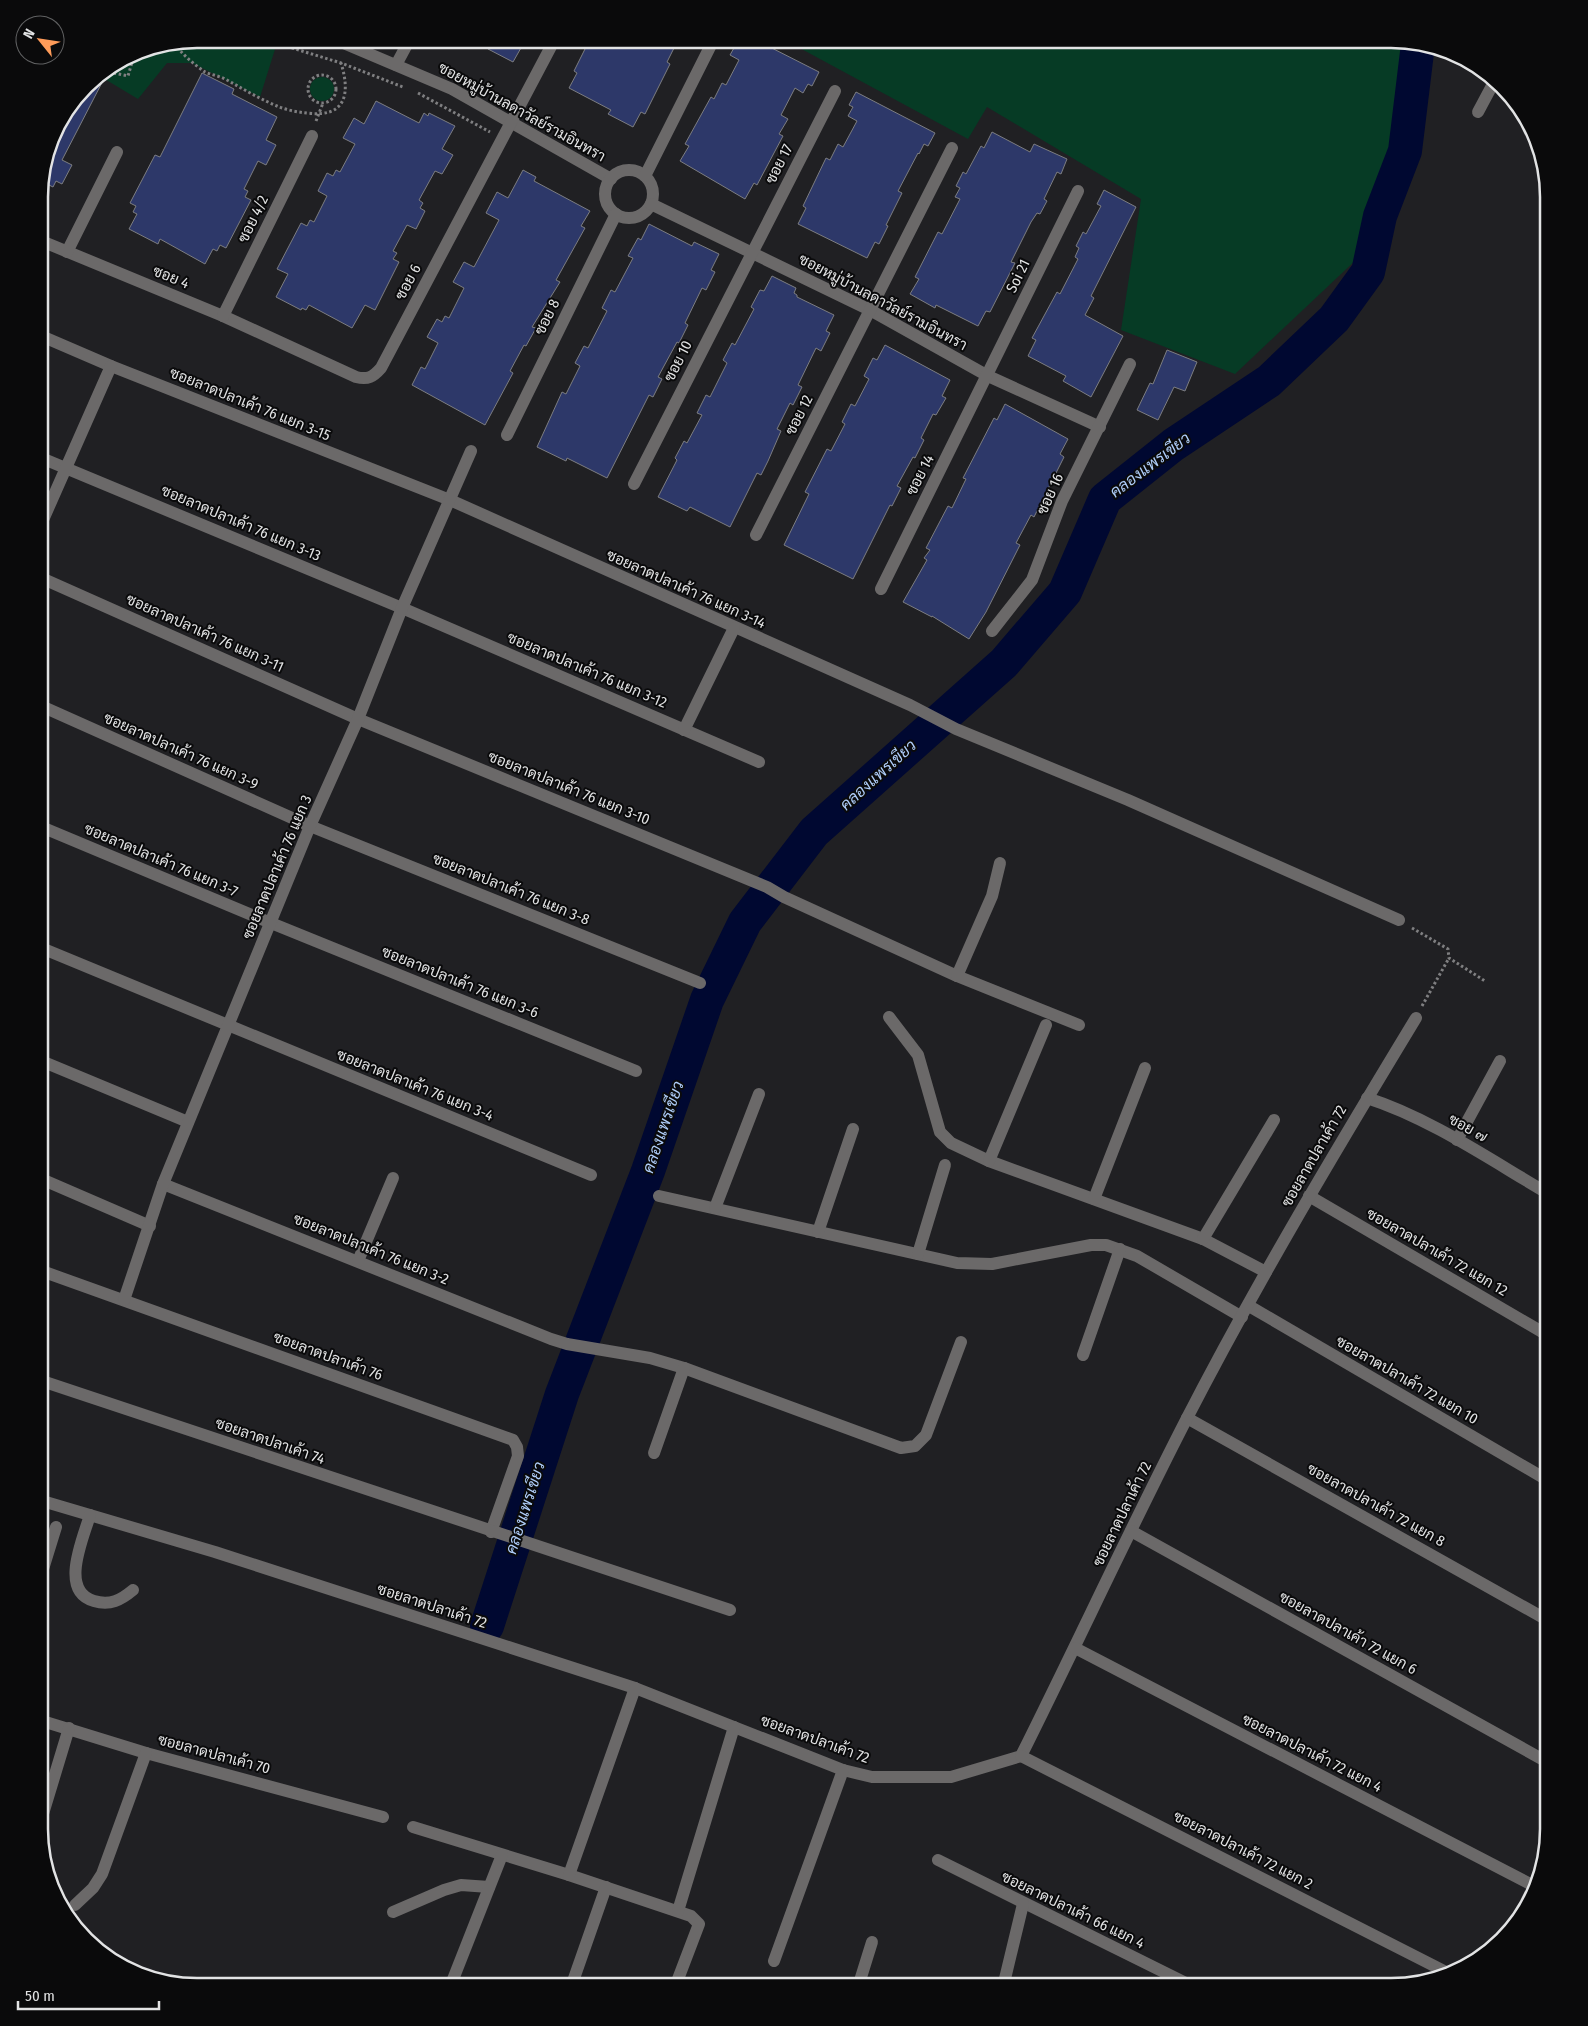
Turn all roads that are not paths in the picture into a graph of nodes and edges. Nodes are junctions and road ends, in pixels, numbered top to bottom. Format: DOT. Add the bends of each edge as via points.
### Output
graph roads {
  1 [pos="355,48"];
  2 [pos="405,48"];
  3 [pos="550,48"];
  4 [pos="709,48"];
  5 [pos="396,65"];
  6 [pos="1492,86"];
  7 [pos="835,91"];
  8 [pos="1478,112"];
  9 [pos="510,121"];
  10 [pos="312,136"];
  11 [pos="952,148"];
  12 [pos="118,152"];
  13 [pos="645,176"];
  14 [pos="611,179"];
  15 [pos="1078,191"];
  16 [pos="651,204"];
  17 [pos="616,214"];
  18 [pos="48,244"];
  19 [pos="67,252"];
  20 [pos="752,253"];
  21 [pos="870,310"];
  22 [pos="223,316"];
  23 [pos="48,339"];
  24 [pos="290,346"];
  25 [pos="1130,364"];
  26 [pos="111,366"];
  27 [pos="988,376"];
  28 [pos="1100,427"];
  29 [pos="507,435"];
  30 [pos="471,451"];
  31 [pos="48,460"];
  32 [pos="67,468"];
  33 [pos="634,484"];
  34 [pos="450,500"];
  35 [pos="48,510"];
  36 [pos="756,535"];
  37 [pos="48,581"];
  38 [pos="881,589"];
  39 [pos="402,608"];
  40 [pos="734,628"];
  41 [pos="992,631"];
  42 [pos="48,709"];
  43 [pos="358,719"];
  44 [pos="684,730"];
  45 [pos="759,762"];
  46 [pos="310,826"];
  47 [pos="48,830"];
  48 [pos="1000,863"];
  49 [pos="1399,920"];
  50 [pos="271,923"];
  51 [pos="48,951"];
  52 [pos="957,976"];
  53 [pos="700,983"];
  54 [pos="890,1016"];
  55 [pos="1416,1018"];
  56 [pos="1079,1024"];
  57 [pos="228,1025"];
  58 [pos="1046,1025"];
  59 [pos="1500,1061"];
  60 [pos="47,1064"];
  61 [pos="1145,1068"];
  62 [pos="636,1071"];
  63 [pos="759,1094"];
  64 [pos="1367,1098"];
  65 [pos="1274,1120"];
  66 [pos="188,1122"];
  67 [pos="853,1129"];
  68 [pos="1457,1140"];
  69 [pos="989,1160"];
  70 [pos="945,1165"];
  71 [pos="591,1175"];
  72 [pos="393,1178"];
  73 [pos="47,1182"];
  74 [pos="163,1184"];
  75 [pos="1540,1189"];
  76 [pos="658,1196"];
  77 [pos="1309,1196"];
  78 [pos="1094,1199"];
  79 [pos="715,1208"];
  80 [pos="150,1226"];
  81 [pos="818,1232"];
  82 [pos="1203,1239"];
  83 [pos="1120,1249"];
  84 [pos="918,1254"];
  85 [pos="358,1262"];
  86 [pos="1266,1272"];
  87 [pos="47,1273"];
  88 [pos="124,1300"];
  89 [pos="1245,1311"];
  90 [pos="1540,1331"];
  91 [pos="961,1342"];
  92 [pos="1083,1355"];
  93 [pos="684,1368"];
  94 [pos="47,1383"];
  95 [pos="1187,1418"];
  96 [pos="654,1453"];
  97 [pos="1540,1476"];
  98 [pos="47,1502"];
  99 [pos="90,1515"];
  100 [pos="56,1527"];
  101 [pos="1131,1531"];
  102 [pos="491,1532"];
  103 [pos="47,1556"];
  104 [pos="133,1590"];
  105 [pos="730,1610"];
  106 [pos="1540,1616"];
  107 [pos="1075,1648"];
  108 [pos="635,1688"];
  109 [pos="47,1722"];
  110 [pos="734,1727"];
  111 [pos="69,1728"];
  112 [pos="146,1753"];
  113 [pos="1021,1756"];
  114 [pos="1540,1758"];
  115 [pos="843,1770"];
  116 [pos="47,1801"];
  117 [pos="382,1817"];
  118 [pos="413,1827"];
  119 [pos="502,1855"];
  120 [pos="938,1860"];
  121 [pos="570,1875"];
  122 [pos="1530,1884"];
  123 [pos="489,1887"];
  124 [pos="606,1887"];
  125 [pos="1023,1904"];
  126 [pos="75,1905"];
  127 [pos="678,1911"];
  128 [pos="393,1912"];
  129 [pos="872,1942"];
  130 [pos="774,1961"];
  131 [pos="1441,1969"];
  132 [pos="454,1978"];
  133 [pos="574,1978"];
  134 [pos="678,1978"];
  135 [pos="861,1978"];
  136 [pos="1005,1978"];
  137 [pos="1175,1978"];
  1 -- 5 [label="street, ซอยหมู่บ้านลดาวัลย์รามอินทรา"];
  2 -- 5 [label="street"];
  3 -- 9 [label="street, ซอย 6"];
  4 -- 13 [label="street"];
  5 -- 9 [label="street, ซอยหมู่บ้านลดาวัลย์รามอินทรา" via="452,89"];
  6 -- 8 [label="street"];
  7 -- 20 [label="street, ซอย 17"];
  9 -- 14 [label="street, ซอยหมู่บ้านลดาวัลย์รามอินทรา"];
  9 -- 24 [label="street, ซอย 6" via="381,368 372,377 364,379"];
  10 -- 22 [label="street, ซอย 4/2"];
  11 -- 21 [label="street, ซอย 12"];
  12 -- 19 [label="street"];
  13 -- 14 [label="street" via="631,170 616,174"];
  13 -- 16 [label="street" via="652,189"];
  14 -- 17 [label="street" via="605,194 610,209"];
  15 -- 27 [label="street, Soi 21"];
  16 -- 17 [label="street" via="639,216 624,218"];
  16 -- 20 [label="street, ซอยหมู่บ้านลดาวัลย์รามอินทรา"];
  17 -- 29 [label="street, ซอย 8"];
  18 -- 19 [label="street, ซอย 4"];
  19 -- 22 [label="street, ซอย 4"];
  20 -- 21 [label="street, ซอยหมู่บ้านลดาวัลย์รามอินทรา"];
  20 -- 33 [label="street, ซอย 10"];
  21 -- 27 [label="street, ซอยหมู่บ้านลดาวัลย์รามอินทรา"];
  21 -- 36 [label="street, ซอย 12"];
  22 -- 24 [label="street, ซอย 4"];
  23 -- 26 [label="street, ซอยลาดปลาเค้า 76 แยก 3-15"];
  25 -- 28 [label="street, ซอย 16"];
  26 -- 32 [label="street"];
  26 -- 34 [label="street, ซอยลาดปลาเค้า 76 แยก 3-15"];
  27 -- 28 [label="street, ซอยหมู่บ้านลดาวัลย์รามอินทรา"];
  27 -- 38 [label="street, ซอย 14"];
  28 -- 41 [label="street, ซอย 16" via="1062,501 1032,580"];
  30 -- 34 [label="street, ซอยลาดปลาเค้า 76 แยก 3"];
  31 -- 32 [label="street, ซอยลาดปลาเค้า 76 แยก 3-13"];
  32 -- 35 [label="street"];
  32 -- 39 [label="street, ซอยลาดปลาเค้า 76 แยก 3-13"];
  34 -- 39 [label="street, ซอยลาดปลาเค้า 76 แยก 3"];
  34 -- 40 [label="street, ซอยลาดปลาเค้า 76 แยก 3-14"];
  37 -- 43 [label="street, ซอยลาดปลาเค้า 76 แยก 3-11"];
  39 -- 43 [label="street, ซอยลาดปลาเค้า 76 แยก 3"];
  39 -- 44 [label="street, ซอยลาดปลาเค้า 76 แยก 3-12"];
  40 -- 44 [label="street"];
  40 -- 49 [label="street, ซอยลาดปลาเค้า 76 แยก 3-14" via="910,705 956,729 1128,800"];
  42 -- 46 [label="street, ซอยลาดปลาเค้า 76 แยก 3-9"];
  43 -- 46 [label="street, ซอยลาดปลาเค้า 76 แยก 3"];
  43 -- 52 [label="street, ซอยลาดปลาเค้า 76 แยก 3-10" via="767,887"];
  44 -- 45 [label="street, ซอยลาดปลาเค้า 76 แยก 3-12"];
  46 -- 50 [label="street, ซอยลาดปลาเค้า 76 แยก 3"];
  46 -- 53 [label="street, ซอยลาดปลาเค้า 76 แยก 3-8"];
  47 -- 50 [label="street, ซอยลาดปลาเค้า 76 แยก 3-7"];
  48 -- 52 [label="street" via="992,896"];
  50 -- 57 [label="street, ซอยลาดปลาเค้า 76 แยก 3"];
  50 -- 62 [label="street, ซอยลาดปลาเค้า 76 แยก 3-6"];
  51 -- 57 [label="street, ซอยลาดปลาเค้า 76 แยก 3-4"];
  52 -- 56 [label="street, ซอยลาดปลาเค้า 76 แยก 3-10"];
  54 -- 69 [label="street" via="918,1055 940,1132 950,1143"];
  55 -- 64 [label="street, ซอยลาดปลาเค้า 72"];
  57 -- 66 [label="street, ซอยลาดปลาเค้า 76 แยก 3"];
  57 -- 71 [label="street, ซอยลาดปลาเค้า 76 แยก 3-4"];
  58 -- 69 [label="street"];
  59 -- 68 [label="street"];
  60 -- 66 [label="street"];
  61 -- 78 [label="street"];
  63 -- 79 [label="street"];
  64 -- 68 [label="street, ซอย ๗" via="1394,1106"];
  64 -- 77 [label="street, ซอยลาดปลาเค้า 72"];
  65 -- 82 [label="street"];
  66 -- 74 [label="street, ซอยลาดปลาเค้า 76 แยก 3"];
  67 -- 81 [label="street"];
  68 -- 75 [label="street, ซอย ๗"];
  69 -- 78 [label="street"];
  70 -- 84 [label="street"];
  72 -- 85 [label="street"];
  73 -- 80 [label="street"];
  74 -- 80 [label="street, ซอยลาดปลาเค้า 76 แยก 3"];
  74 -- 85 [label="street, ซอยลาดปลาเค้า 76 แยก 3-2"];
  76 -- 79 [label="street, ซอยลาดปลาเค้า 72 แยก 10"];
  77 -- 86 [label="street, ซอยลาดปลาเค้า 72"];
  77 -- 90 [label="street, ซอยลาดปลาเค้า 72 แยก 12"];
  78 -- 82 [label="street"];
  79 -- 81 [label="street, ซอยลาดปลาเค้า 72 แยก 10"];
  80 -- 88 [label="street, ซอยลาดปลาเค้า 76 แยก 3"];
  81 -- 84 [label="street, ซอยลาดปลาเค้า 72 แยก 10"];
  82 -- 86 [label="street"];
  83 -- 84 [label="street, ซอยลาดปลาเค้า 72 แยก 10" via="1091,1245 992,1264 957,1263"];
  83 -- 89 [label="street, ซอยลาดปลาเค้า 72 แยก 10"];
  83 -- 92 [label="street"];
  85 -- 93 [label="street, ซอยลาดปลาเค้า 76 แยก 3-2" via="567,1344 650,1358"];
  86 -- 89 [label="street, ซอยลาดปลาเค้า 72"];
  87 -- 88 [label="street, ซอยลาดปลาเค้า 76"];
  88 -- 102 [label="street, ซอยลาดปลาเค้า 76" via="513,1440 518,1456"];
  89 -- 95 [label="street, ซอยลาดปลาเค้า 72"];
  89 -- 97 [label="street, ซอยลาดปลาเค้า 72 แยก 10"];
  91 -- 93 [label="street, ซอยลาดปลาเค้า 76 แยก 3-2" via="926,1435 915,1446 901,1448"];
  93 -- 96 [label="street"];
  94 -- 102 [label="street, ซอยลาดปลาเค้า 74"];
  95 -- 101 [label="street, ซอยลาดปลาเค้า 72"];
  95 -- 106 [label="street, ซอยลาดปลาเค้า 72 แยก 8"];
  98 -- 99 [label="street, ซอยลาดปลาเค้า 72"];
  99 -- 104 [label="street" via="74,1578 77,1588 85,1599 100,1603 124,1598"];
  99 -- 108 [label="street, ซอยลาดปลาเค้า 72" via="215,1552"];
  100 -- 103 [label="street"];
  101 -- 107 [label="street, ซอยลาดปลาเค้า 72"];
  101 -- 114 [label="street, ซอยลาดปลาเค้า 72 แยก 6"];
  102 -- 105 [label="street, ซอยลาดปลาเค้า 74"];
  107 -- 113 [label="street, ซอยลาดปลาเค้า 72"];
  107 -- 122 [label="street, ซอยลาดปลาเค้า 72 แยก 4"];
  108 -- 110 [label="street, ซอยลาดปลาเค้า 72"];
  108 -- 121 [label="street"];
  109 -- 111 [label="street, ซอยลาดปลาเค้า 70"];
  110 -- 115 [label="street, ซอยลาดปลาเค้า 72"];
  110 -- 127 [label="street"];
  111 -- 112 [label="street, ซอยลาดปลาเค้า 70"];
  111 -- 116 [label="street"];
  112 -- 117 [label="street, ซอยลาดปลาเค้า 70"];
  112 -- 126 [label="street" via="102,1874"];
  113 -- 115 [label="street, ซอยลาดปลาเค้า 72" via="950,1777 872,1777"];
  113 -- 131 [label="street, ซอยลาดปลาเค้า 72 แยก 2"];
  115 -- 130 [label="street"];
  118 -- 119 [label="street"];
  119 -- 121 [label="street"];
  119 -- 123 [label="street"];
  120 -- 125 [label="street, ซอยลาดปลาเค้า 66 แยก 4"];
  121 -- 124 [label="street"];
  123 -- 128 [label="street" via="461,1885"];
  123 -- 132 [label="street"];
  124 -- 127 [label="street"];
  124 -- 133 [label="street"];
  125 -- 136 [label="street"];
  125 -- 137 [label="street, ซอยลาดปลาเค้า 66 แยก 4"];
  127 -- 134 [label="street" via="691,1916 699,1924"];
  129 -- 135 [label="street"];
}
